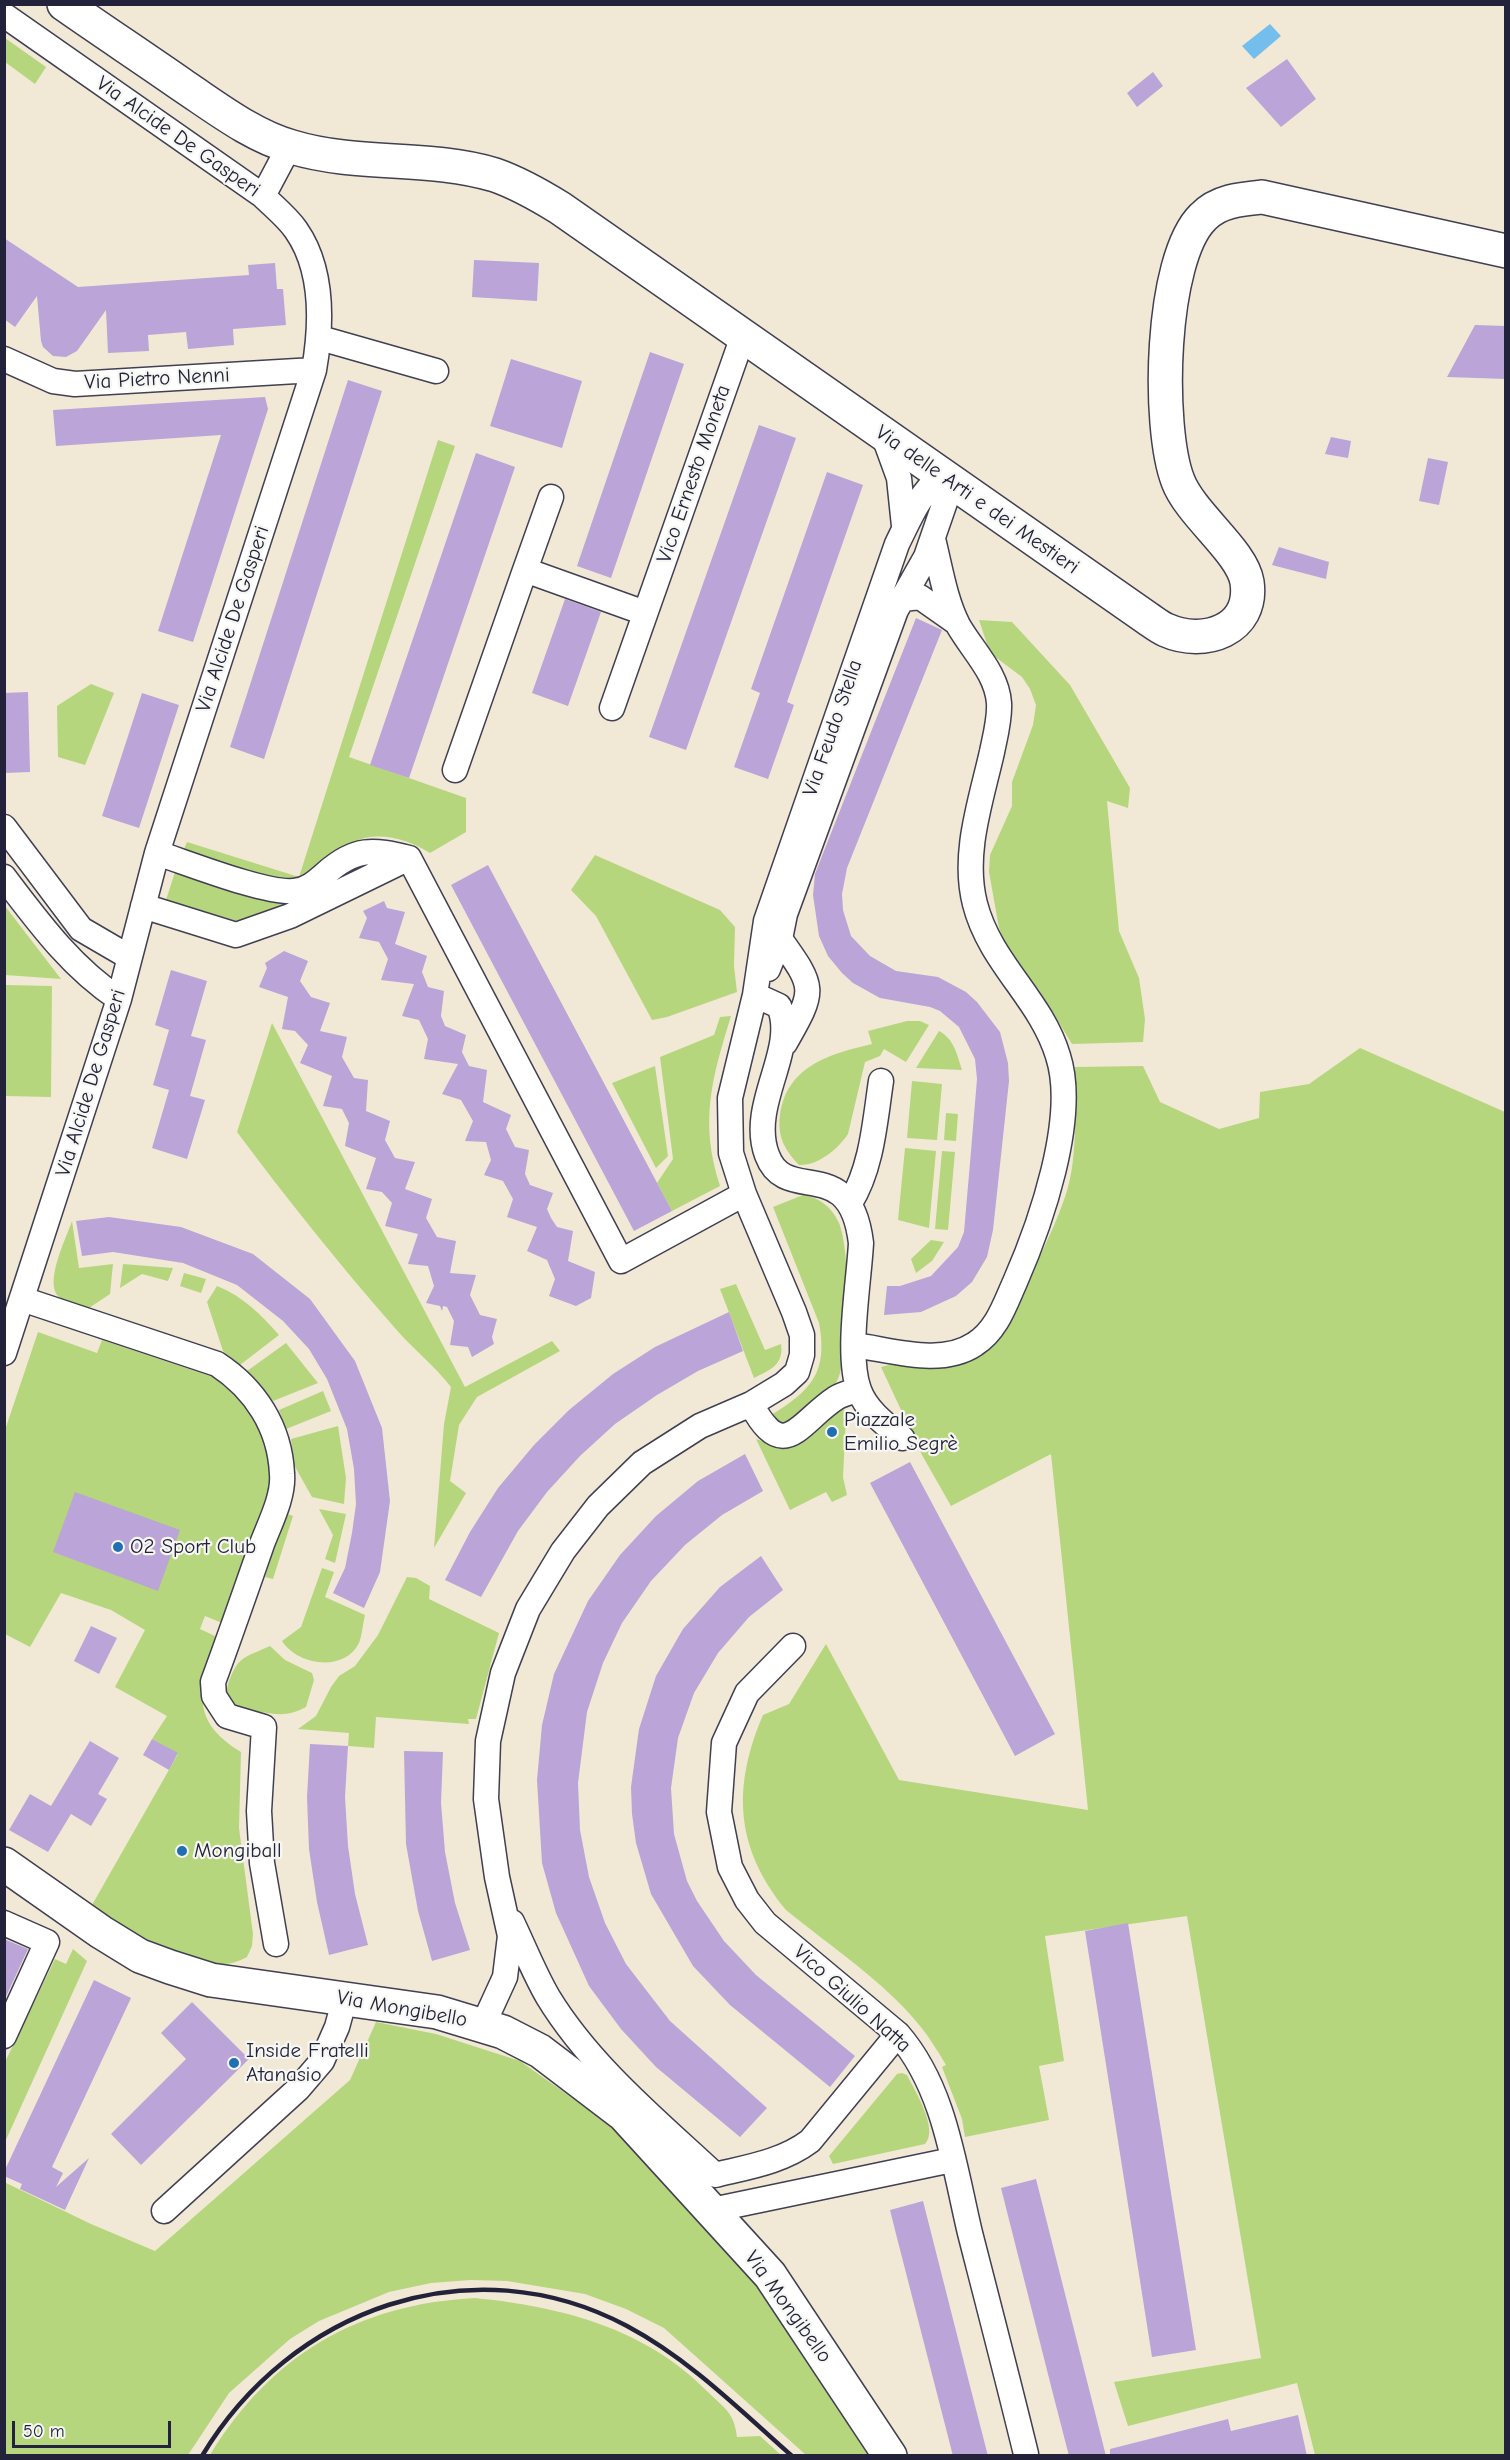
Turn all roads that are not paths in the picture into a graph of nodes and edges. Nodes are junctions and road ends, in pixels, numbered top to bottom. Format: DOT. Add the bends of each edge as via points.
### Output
graph roads {
  1 [pos="64,4"];
  2 [pos="4,15"];
  3 [pos="289,147"];
  4 [pos="263,196"];
  5 [pos="1506,251"];
  6 [pos="743,336"];
  7 [pos="320,338"];
  8 [pos="4,359"];
  9 [pos="314,370"];
  10 [pos="436,371"];
  11 [pos="883,434"];
  12 [pos="947,478"];
  13 [pos="551,497"];
  14 [pos="908,522"];
  15 [pos="933,539"];
  16 [pos="525,570"];
  17 [pos="903,599"];
  18 [pos="645,613"];
  19 [pos="957,623"];
  20 [pos="612,708"];
  21 [pos="455,770"];
  22 [pos="4,827"];
  23 [pos="158,853"];
  24 [pos="409,858"];
  25 [pos="4,877"];
  26 [pos="142,906"];
  27 [pos="780,939"];
  28 [pos="129,957"];
  29 [pos="755,995"];
  30 [pos="119,999"];
  31 [pos="778,1055"];
  32 [pos="881,1081"];
  33 [pos="744,1194"];
  34 [pos="850,1203"];
  35 [pos="22,1299"];
  36 [pos="854,1345"];
  37 [pos="4,1353"];
  38 [pos="858,1389"];
  39 [pos="751,1404"];
  40 [pos="902,1438"];
  41 [pos="793,1646"];
  42 [pos="4,1864"];
  43 [pos="506,1912"];
  44 [pos="4,1923"];
  45 [pos="276,1944"];
  46 [pos="345,1998"];
  47 [pos="483,2025"];
  48 [pos="898,2034"];
  49 [pos="4,2036"];
  50 [pos="952,2160"];
  51 [pos="712,2210"];
  52 [pos="164,2211"];
  53 [pos="1026,2454"];
  54 [pos="890,2456"];
  1 -- 3 [label="street, Via delle Arti e dei Mestieri" via="251,130"];
  2 -- 4 [label="street, Via Alcide De Gasperi"];
  3 -- 4 [label="street"];
  3 -- 6 [label="street, Via delle Arti e dei Mestieri" via="350,159 466,169 526,188"];
  4 -- 7 [label="street, Via Alcide De Gasperi" via="295,228 308,250 316,278"];
  5 -- 12 [label="street, Via delle Arti e dei Mestieri" via="1262,197 1216,207 1192,229 1178,264 1166,351 1169,441 1175,473 1188,501 1240,564 1247,579 1245,611 1227,629 1201,636 1167,630"];
  6 -- 11 [label="street, Via delle Arti e dei Mestieri"];
  6 -- 18 [label="street, Vico Ernesto Moneta"];
  7 -- 9 [label="street, Via Alcide De Gasperi"];
  7 -- 10 [label="street"];
  8 -- 9 [label="street, Via Pietro Nenni" via="52,381 75,384"];
  9 -- 23 [label="street, Via Alcide De Gasperi"];
  11 -- 12 [label="street, Via delle Arti e dei Mestieri"];
  11 -- 14 [label="street" via="900,478"];
  12 -- 14 [label="street, Via Feudo Stella" via="927,487"];
  12 -- 15 [label="street, Via Feudo Stella"];
  13 -- 16 [label="street"];
  14 -- 15 [label="street" via="924,512"];
  14 -- 15 [label="street" via="910,545 918,554"];
  14 -- 29 [label="street, Via Feudo Stella" via="766,921"];
  15 -- 17 [label="street, Via Feudo Stella"];
  15 -- 19 [label="street"];
  16 -- 18 [label="street"];
  16 -- 21 [label="street"];
  17 -- 19 [label="street" via="920,597"];
  17 -- 27 [label="street, Via Feudo Stella" via="789,903"];
  18 -- 20 [label="street, Vico Ernesto Moneta"];
  19 -- 36 [label="street" via="996,684 1000,705 974,828 974,904 1003,967 1046,1024 1059,1057 1064,1088 1058,1146 1050,1190 1029,1249 1000,1317 988,1333 975,1345 934,1357"];
  22 -- 28 [label="street" via="81,929"];
  23 -- 24 [label="street" via="274,891 295,892 313,885 356,853 375,850"];
  23 -- 26 [label="street, Via Alcide De Gasperi"];
  24 -- 26 [label="street" via="290,916 236,935"];
  24 -- 33 [label="street" via="621,1261"];
  25 -- 30 [label="street" via="60,950"];
  26 -- 28 [label="street, Via Alcide De Gasperi"];
  27 -- 29 [label="street, Via Feudo Stella"];
  27 -- 31 [label="street" via="806,975 809,988 802,1014"];
  28 -- 30 [label="street, Via Alcide De Gasperi"];
  29 -- 31 [label="street" via="779,1006 784,1018"];
  29 -- 33 [label="street, Via Feudo Stella" via="730,1098 731,1153"];
  30 -- 35 [label="street, Via Alcide De Gasperi"];
  31 -- 34 [label="street" via="764,1105 767,1155 778,1172 793,1181 833,1187"];
  32 -- 34 [label="street" via="870,1147"];
  33 -- 39 [label="street, Via Feudo Stella" via="802,1335 797,1372"];
  34 -- 36 [label="street" via="861,1243"];
  35 -- 37 [label="street, Via Alcide De Gasperi"];
  35 -- 45 [label="street" via="217,1364 238,1378 266,1414 274,1434 283,1475 275,1508 213,1682 214,1696 227,1716 264,1727 259,1810 262,1863"];
  36 -- 38 [label="street"];
  38 -- 39 [label="street" via="837,1397 798,1431 783,1436 771,1433"];
  38 -- 40 [label="street" via="879,1419"];
  39 -- 43 [label="street, Via Feudo Stella" via="700,1426 642,1463 591,1515 563,1551 528,1609 503,1673 488,1741 486,1799"];
  41 -- 48 [label="street, Vico Giulio Natta" via="747,1693 724,1743 719,1812 730,1866 765,1923"];
  42 -- 46 [label="street, Via Mongibello" via="101,1932 140,1956 170,1968 212,1980"];
  43 -- 47 [label="street" via="510,1936 508,1961"];
  43 -- 48 [label="street" via="548,1996 572,2030 646,2111 714,2175 783,2157 810,2141"];
  44 -- 49 [label="street" via="47,1942"];
  46 -- 47 [label="street, Via Mongibello" via="437,2012"];
  46 -- 52 [label="street" via="322,2061 298,2089"];
  47 -- 51 [label="street, Via Mongibello" via="540,2051 582,2080 624,2115"];
  48 -- 50 [label="street, Vico Giulio Natta" via="928,2080"];
  50 -- 51 [label="street"];
  50 -- 53 [label="street, Vico Giulio Natta"];
  51 -- 54 [label="street, Via Mongibello" via="791,2303"];
}
